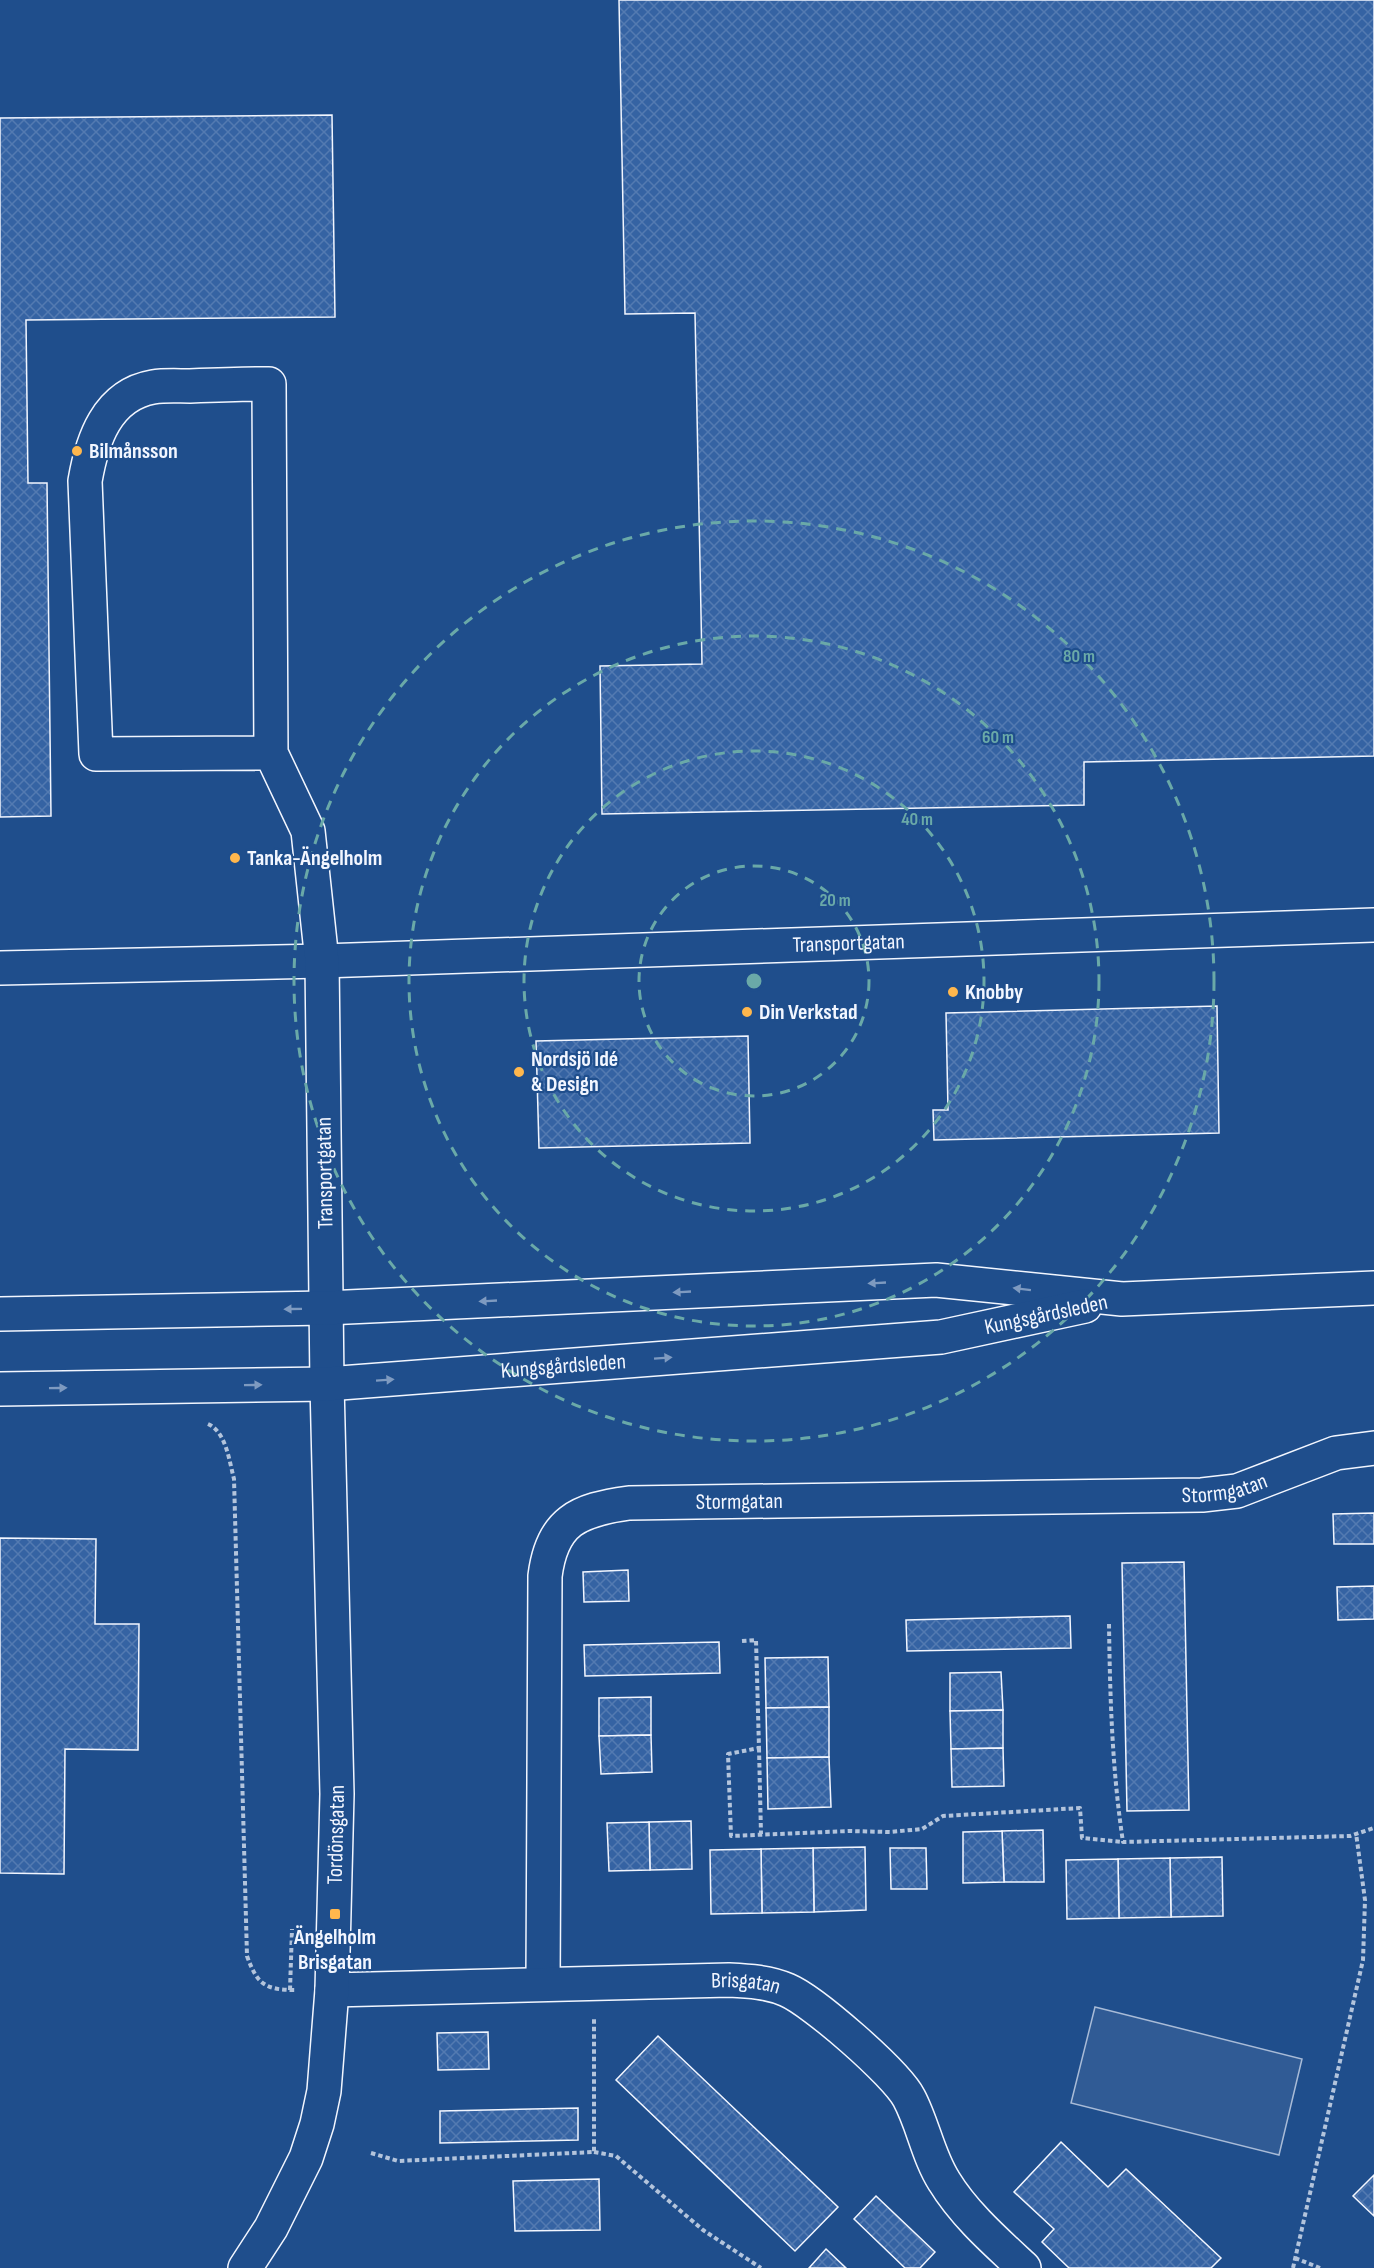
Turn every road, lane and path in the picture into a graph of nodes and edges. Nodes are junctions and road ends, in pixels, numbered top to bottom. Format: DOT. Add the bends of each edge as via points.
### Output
graph roads {
  1 [pos="271,753"];
  2 [pos="1374,925"];
  3 [pos="322,961"];
  4 [pos="0,968"];
  5 [pos="1374,1288"];
  6 [pos="1122,1299"];
  7 [pos="326,1308"];
  8 [pos="0,1314"];
  9 [pos="327,1384"];
  10 [pos="0,1389"];
  11 [pos="207,1423"];
  12 [pos="1374,1448"];
  13 [pos="1109,1624"];
  14 [pos="742,1641"];
  15 [pos="759,1748"];
  16 [pos="1374,1827"];
  17 [pos="1356,1833"];
  18 [pos="761,1834"];
  19 [pos="1123,1842"];
  20 [pos="292,1929"];
  21 [pos="543,1984"];
  22 [pos="290,1990"];
  23 [pos="332,1990"];
  24 [pos="594,2012"];
  25 [pos="594,2152"];
  26 [pos="371,2153"];
  27 [pos="1295,2258"];
  28 [pos="245,2268"];
  29 [pos="761,2268"];
  30 [pos="1024,2268"];
  31 [pos="1293,2268"];
  32 [pos="1320,2268"];
  1 -- 1 [label="street" via="96,754 85,481 89,456 102,423 116,405 133,393 154,387 269,384"];
  1 -- 3 [label="street" via="308,831"];
  2 -- 3 [label="street, Transportgatan"];
  3 -- 4 [label="street, Transportgatan"];
  3 -- 7 [label="street, Transportgatan"];
  5 -- 6 [label="street, Kungsgårdsleden"];
  6 -- 7 [label="street, Kungsgårdsleden, one-way" via="936,1280"];
  9 -- 6 [label="street, Kungsgårdsleden, one-way" via="941,1337"];
  7 -- 8 [label="street, Kungsgårdsleden, one-way"];
  7 -- 9 [label="street, Transportgatan"];
  10 -- 9 [label="street, Kungsgårdsleden, one-way"];
  9 -- 23 [label="street, Tordönsgatan" via="337,1794"];
  11 -- 22 [label="path" via="216,1427 227,1449 234,1479 247,1956 254,1975 268,1988"];
  12 -- 21 [label="street, Stormgatan" via="1336,1453 1237,1491 1202,1495 629,1503 580,1515 567,1524 550,1546 545,1576"];
  13 -- 19 [label="path" via="1113,1770"];
  14 -- 15 [label="path" via="756,1640"];
  15 -- 18 [label="path"];
  15 -- 18 [label="path" via="728,1754 731,1836"];
  16 -- 17 [label="path"];
  17 -- 19 [label="path"];
  17 -- 27 [label="path" via="1365,1900 1363,1960"];
  18 -- 19 [label="path" via="890,1832 922,1829 943,1816 1080,1808 1082,1838"];
  20 -- 22 [label="path"];
  21 -- 23 [label="street, Brisgatan"];
  21 -- 30 [label="street, Brisgatan" via="750,1981 799,1995 895,2078 908,2096 943,2181"];
  22 -- 23 [label="path"];
  23 -- 28 [label="street, Tordönsgatan" via="324,2091 314,2133 276,2218"];
  24 -- 25 [label="path"];
  25 -- 26 [label="path" via="398,2161"];
  25 -- 29 [label="path" via="616,2156 703,2230"];
  27 -- 31 [label="path"];
  27 -- 32 [label="path"];
}
